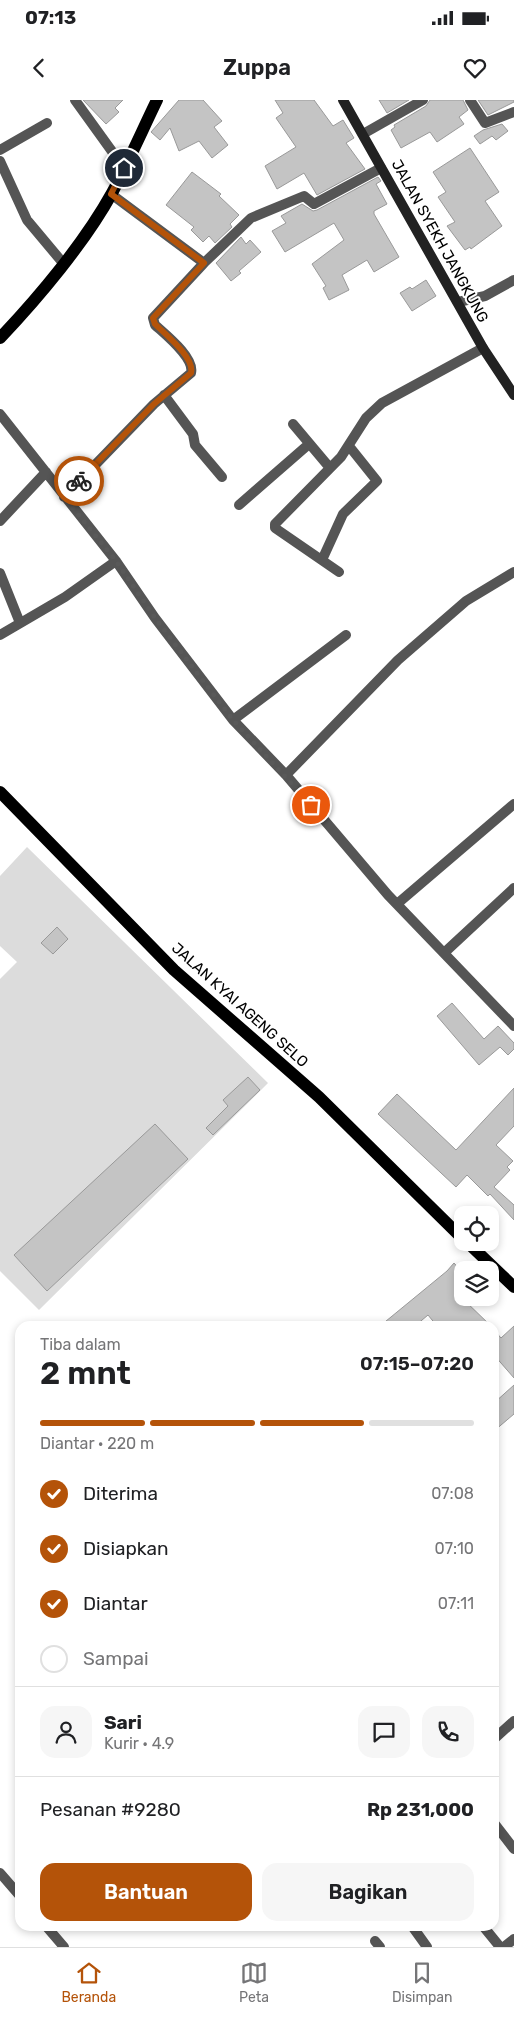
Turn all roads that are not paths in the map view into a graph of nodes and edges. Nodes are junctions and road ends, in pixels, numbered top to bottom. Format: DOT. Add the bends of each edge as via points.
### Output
graph roads {
  1 [pos="75,100"];
  2 [pos="157,100"];
  3 [pos="343,100"];
  4 [pos="423,100"];
  5 [pos="470,100"];
  6 [pos="514,112"];
  7 [pos="47,123"];
  8 [pos="363,134"];
  9 [pos="0,150"];
  10 [pos="0,161"];
  11 [pos="124,168"];
  12 [pos="381,168"];
  13 [pos="111,194"];
  14 [pos="63,262"];
  15 [pos="204,263"];
  16 [pos="514,280"];
  17 [pos="458,302"];
  18 [pos="0,338"];
  19 [pos="483,348"];
  20 [pos="513,390"];
  21 [pos="164,395"];
  22 [pos="0,414"];
  23 [pos="292,424"];
  24 [pos="310,444"];
  25 [pos="349,446"];
  26 [pos="330,468"];
  27 [pos="46,472"];
  28 [pos="222,477"];
  29 [pos="64,497"];
  30 [pos="239,505"];
  31 [pos="0,521"];
  32 [pos="322,560"];
  33 [pos="116,561"];
  34 [pos="339,572"];
  35 [pos="514,572"];
  36 [pos="0,573"];
  37 [pos="20,623"];
  38 [pos="0,635"];
  39 [pos="346,635"];
  40 [pos="233,720"];
  41 [pos="286,774"];
  42 [pos="0,792"];
  43 [pos="514,804"];
  44 [pos="514,888"];
  45 [pos="397,904"];
  46 [pos="444,952"];
  47 [pos="514,1026"];
  48 [pos="454,1230"];
  49 [pos="476,1251"];
  50 [pos="514,1287"];
  51 [pos="514,1721"];
  52 [pos="499,1734"];
  53 [pos="499,1830"];
  54 [pos="514,1849"];
  55 [pos="0,1873"];
  56 [pos="15,1890"];
  57 [pos="50,1931"];
  58 [pos="416,1931"];
  59 [pos="487,1931"];
  60 [pos="514,1939"];
  61 [pos="64,1947"];
  62 [pos="427,1947"];
  63 [pos="500,1947"];
  64 [pos="504,1947"];
  1 -- 11 [label="street"];
  2 -- 11 [label="main road"];
  3 -- 8 [label="main road, JALAN SYEKH JANGKUNG"];
  4 -- 8 [label="street"];
  5 -- 6 [label="street" via="485,123"];
  7 -- 9 [label="street"];
  8 -- 12 [label="main road, JALAN SYEKH JANGKUNG"];
  10 -- 14 [label="street" via="27,220"];
  11 -- 13 [label="main road"];
  12 -- 15 [label="street" via="314,204 304,196 251,218"];
  12 -- 17 [label="main road, JALAN SYEKH JANGKUNG"];
  13 -- 14 [label="main road"];
  13 -- 15 [label="street"];
  14 -- 18 [label="main road" via="30,307"];
  15 -- 21 [label="street" via="153,318 192,363 191,373"];
  16 -- 17 [label="street" via="485,296"];
  17 -- 19 [label="main road, JALAN SYEKH JANGKUNG"];
  19 -- 20 [label="main road, JALAN SYEKH JANGKUNG"];
  19 -- 25 [label="street" via="382,403 366,418"];
  21 -- 28 [label="street" via="193,434 195,444"];
  21 -- 29 [label="street"];
  22 -- 27 [label="street"];
  23 -- 24 [label="street"];
  24 -- 26 [label="street"];
  24 -- 30 [label="street"];
  25 -- 26 [label="street"];
  25 -- 32 [label="street" via="377,481 344,514"];
  26 -- 32 [label="street" via="274,527"];
  27 -- 29 [label="street"];
  27 -- 31 [label="street"];
  29 -- 33 [label="street"];
  32 -- 34 [label="street"];
  33 -- 37 [label="street" via="65,597"];
  33 -- 40 [label="street"];
  35 -- 41 [label="street" via="466,602 398,660"];
  36 -- 37 [label="street"];
  37 -- 38 [label="street"];
  39 -- 40 [label="street"];
  40 -- 41 [label="street"];
  41 -- 45 [label="street"];
  42 -- 48 [label="main road, JALAN KYAI AGENG SELO" via="174,970 320,1097"];
  43 -- 45 [label="street"];
  44 -- 46 [label="street"];
  45 -- 46 [label="street"];
  46 -- 47 [label="street"];
  49 -- 50 [label="main road"];
  51 -- 52 [label="street"];
  53 -- 54 [label="street"];
  55 -- 56 [label="street"];
  57 -- 61 [label="street"];
  58 -- 62 [label="street"];
  59 -- 63 [label="street"];
  60 -- 64 [label="street"];
}
